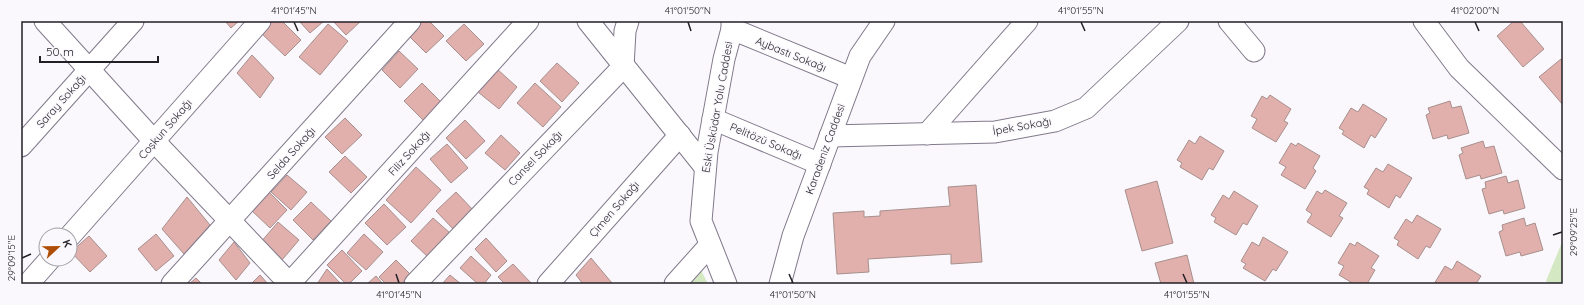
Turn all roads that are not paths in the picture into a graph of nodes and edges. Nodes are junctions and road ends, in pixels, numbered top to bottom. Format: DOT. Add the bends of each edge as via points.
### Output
graph roads {
  1 [pos="45,21"];
  2 [pos="133,21"];
  3 [pos="260,21"];
  4 [pos="410,21"];
  5 [pos="528,21"];
  6 [pos="588,21"];
  7 [pos="628,21"];
  8 [pos="884,21"];
  9 [pos="1027,21"];
  10 [pos="1178,21"];
  11 [pos="1229,21"];
  12 [pos="1424,21"];
  13 [pos="732,25"];
  14 [pos="1254,51"];
  15 [pos="623,67"];
  16 [pos="89,69"];
  17 [pos="851,78"];
  18 [pos="713,119"];
  19 [pos="927,134"];
  20 [pos="680,135"];
  21 [pos="830,136"];
  22 [pos="154,141"];
  23 [pos="21,146"];
  24 [pos="820,164"];
  25 [pos="705,167"];
  26 [pos="1563,169"];
  27 [pos="230,221"];
  28 [pos="78,227"];
  29 [pos="710,245"];
  30 [pos="43,267"];
  31 [pos="28,284"];
  32 [pos="172,284"];
  33 [pos="289,284"];
  34 [pos="415,284"];
  35 [pos="548,284"];
  36 [pos="675,284"];
  37 [pos="726,284"];
  38 [pos="780,284"];
  1 -- 16 [label="street"];
  2 -- 16 [label="street, Saray Sokağı"];
  3 -- 22 [label="street, Coşkun Sokağı"];
  4 -- 27 [label="street, Selda Sokağı"];
  5 -- 33 [label="street, Filiz Sokağı"];
  6 -- 15 [label="street"];
  7 -- 15 [label="street"];
  8 -- 17 [label="street, Karadeniz Caddesi" via="860,56"];
  9 -- 19 [label="street"];
  10 -- 19 [label="street, İpek Sokağı" via="1086,108 1055,121 995,132"];
  11 -- 14 [label="street"];
  12 -- 26 [label="street" via="1459,68"];
  13 -- 17 [label="street, Aybastı Sokağı"];
  13 -- 18 [label="street, Eski Üsküdar Yolu Caddesi"];
  15 -- 20 [label="street"];
  15 -- 34 [label="street, Cansel Sokağı"];
  16 -- 22 [label="street"];
  16 -- 23 [label="street, Saray Sokağı"];
  17 -- 21 [label="street, Karadeniz Caddesi"];
  18 -- 24 [label="street, Pelitözü Sokağı"];
  18 -- 25 [label="street, Eski Üsküdar Yolu Caddesi"];
  19 -- 21 [label="street, İpek Sokağı"];
  20 -- 25 [label="street"];
  20 -- 35 [label="street, Çimen Sokağı"];
  21 -- 24 [label="street, Karadeniz Caddesi"];
  22 -- 27 [label="street"];
  22 -- 28 [label="street, Coşkun Sokağı"];
  24 -- 38 [label="street, Karadeniz Caddesi" via="793,236"];
  25 -- 29 [label="street, Eski Üsküdar Yolu Caddesi" via="701,221"];
  27 -- 32 [label="street, Selda Sokağı"];
  27 -- 33 [label="street"];
  29 -- 36 [label="street"];
  29 -- 37 [label="street, Eski Üsküdar Yolu Caddesi"];
  30 -- 31 [label="street"];
}
